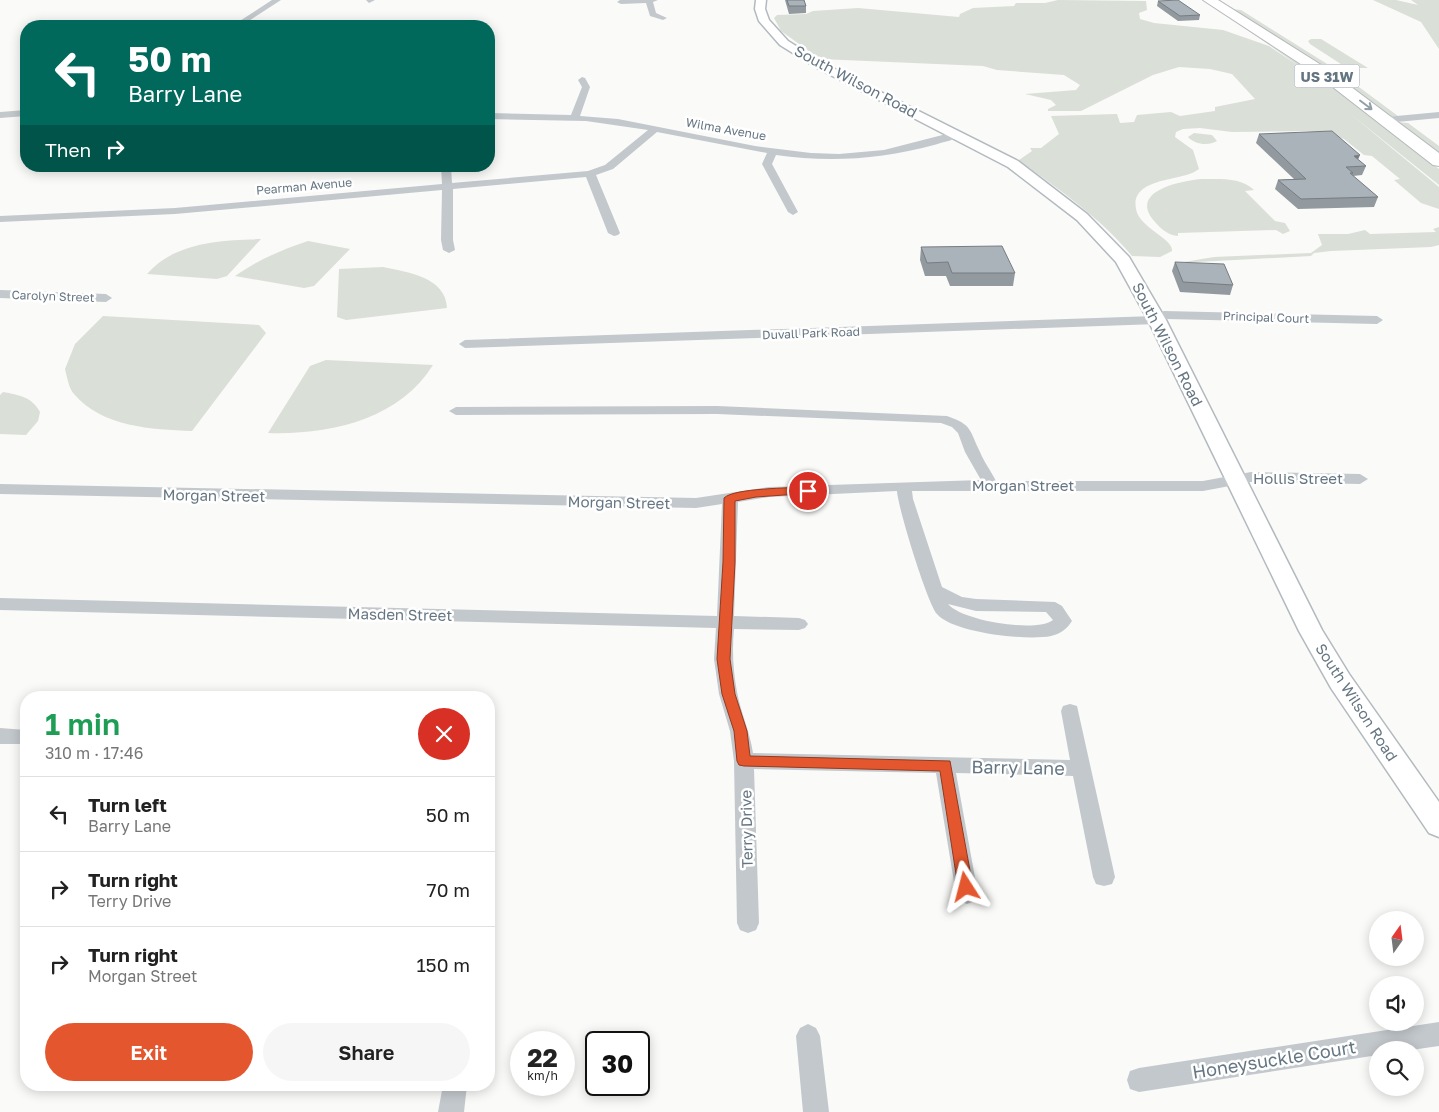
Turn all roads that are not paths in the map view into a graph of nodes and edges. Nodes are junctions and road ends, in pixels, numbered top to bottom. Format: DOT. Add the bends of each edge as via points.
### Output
graph roads {
  1 [pos="277,0"];
  2 [pos="649,0"];
  3 [pos="654,0"];
  4 [pos="761,0"];
  5 [pos="1209,0"];
  6 [pos="1228,0"];
  7 [pos="621,2"];
  8 [pos="663,18"];
  9 [pos="245,20"];
  10 [pos="582,80"];
  11 [pos="20,113"];
  12 [pos="0,115"];
  13 [pos="1439,115"];
  14 [pos="495,116"];
  15 [pos="574,119"];
  16 [pos="1408,119"];
  17 [pos="1386,120"];
  18 [pos="655,129"];
  19 [pos="1424,131"];
  20 [pos="958,134"];
  21 [pos="775,150"];
  22 [pos="1439,161"];
  23 [pos="447,172"];
  24 [pos="590,174"];
  25 [pos="448,185"];
  26 [pos="793,212"];
  27 [pos="0,218"];
  28 [pos="614,233"];
  29 [pos="449,250"];
  30 [pos="0,294"];
  31 [pos="106,298"];
  32 [pos="1157,320"];
  33 [pos="1377,320"];
  34 [pos="465,344"];
  35 [pos="456,410"];
  36 [pos="1360,479"];
  37 [pos="1236,481"];
  38 [pos="991,485"];
  39 [pos="904,486"];
  40 [pos="0,489"];
  41 [pos="730,498"];
  42 [pos="935,591"];
  43 [pos="0,604"];
  44 [pos="725,623"];
  45 [pos="799,624"];
  46 [pos="1070,711"];
  47 [pos="0,736"];
  48 [pos="20,737"];
  49 [pos="744,761"];
  50 [pos="946,765"];
  51 [pos="1082,768"];
  52 [pos="1439,825"];
  53 [pos="1104,877"];
  54 [pos="968,894"];
  55 [pos="748,922"];
  56 [pos="1439,1034"];
  57 [pos="808,1036"];
  58 [pos="1139,1080"];
  59 [pos="454,1091"];
  60 [pos="451,1112"];
  61 [pos="816,1112"];
  1 -- 9 [label="street"];
  2 -- 3 [label="street"];
  2 -- 7 [label="street"];
  2 -- 8 [label="street" via="653,14"];
  4 -- 20 [label="main road, South Wilson Road" via="760,9 768,28 793,50"];
  5 -- 17 [label="highway, US 31W, one-way" via="1290,50"];
  6 -- 16 [label="highway, US 31W" via="1293,38"];
  10 -- 15 [label="street" via="586,87"];
  11 -- 12 [label="street"];
  13 -- 16 [label="street"];
  14 -- 15 [label="street, Wilma Avenue"];
  15 -- 18 [label="street, Wilma Avenue"];
  16 -- 17 [label="street"];
  16 -- 19 [label="highway, US 31W"];
  17 -- 22 [label="highway, US 31W"];
  18 -- 21 [label="street, Wilma Avenue"];
  18 -- 24 [label="street, Pearman Avenue" via="609,167"];
  20 -- 21 [label="street, Wilma Avenue" via="900,150 852,156"];
  20 -- 32 [label="main road, South Wilson Road" via="1014,164 1082,216 1123,260"];
  21 -- 26 [label="street" via="768,158 768,164"];
  23 -- 25 [label="street"];
  24 -- 25 [label="street, Pearman Avenue"];
  24 -- 28 [label="street"];
  25 -- 27 [label="street, Pearman Avenue" via="174,211"];
  25 -- 29 [label="street"];
  30 -- 31 [label="street, Carolyn Street"];
  32 -- 33 [label="street, Principal Court" via="1165,315"];
  32 -- 34 [label="street, Duvall Park Road"];
  32 -- 37 [label="main road, South Wilson Road"];
  35 -- 38 [label="street" via="717,410 942,419 958,424 965,431 972,452"];
  36 -- 37 [label="street, Hollis Street" via="1266,476"];
  37 -- 38 [label="street, Morgan Street" via="1203,486"];
  37 -- 52 [label="main road, South Wilson Road" via="1311,631 1367,721"];
  38 -- 39 [label="street, Morgan Street"];
  39 -- 41 [label="street, Morgan Street" via="769,492"];
  39 -- 42 [label="street" via="905,499"];
  40 -- 41 [label="street, Morgan Street" via="451,500 696,503"];
  41 -- 44 [label="street, Terry Drive"];
  42 -- 42 [label="street" via="940,606 946,612 960,621 985,627 1040,631 1050,630 1063,621 1049,606 976,606"];
  43 -- 44 [label="street, Masden Street"];
  44 -- 45 [label="street, Masden Street"];
  44 -- 49 [label="street, Terry Drive" via="724,670 740,731"];
  46 -- 51 [label="street"];
  47 -- 48 [label="street"];
  49 -- 50 [label="street, Barry Lane"];
  49 -- 55 [label="street, Terry Drive"];
  50 -- 51 [label="street, Barry Lane"];
  50 -- 54 [label="street"];
  51 -- 53 [label="street"];
  56 -- 58 [label="street, Honeysuckle Court"];
  57 -- 61 [label="street"];
  59 -- 60 [label="street"];
}
